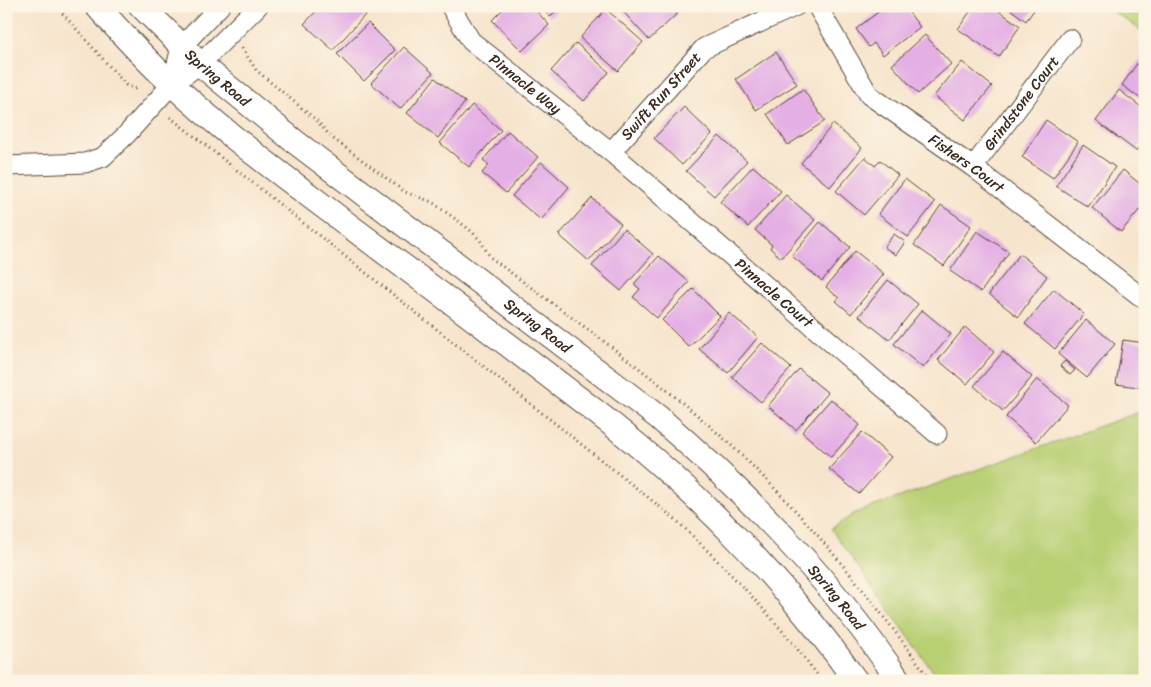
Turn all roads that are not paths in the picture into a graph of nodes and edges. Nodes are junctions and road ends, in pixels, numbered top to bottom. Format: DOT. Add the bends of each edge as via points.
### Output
graph roads {
  1 [pos="97,6"];
  2 [pos="141,6"];
  3 [pos="220,6"];
  4 [pos="258,6"];
  5 [pos="454,6"];
  6 [pos="796,6"];
  7 [pos="816,6"];
  8 [pos="1070,39"];
  9 [pos="181,47"];
  10 [pos="200,64"];
  11 [pos="172,84"];
  12 [pos="611,152"];
  13 [pos="6,166"];
  14 [pos="972,167"];
  15 [pos="1145,293"];
  16 [pos="937,434"];
  17 [pos="856,681"];
  18 [pos="899,681"];
  1 -- 11 [label="main road"];
  2 -- 9 [label="main road, Spring Road"];
  3 -- 9 [label="street"];
  4 -- 10 [label="street"];
  5 -- 12 [label="street, Pinnacle Way" via="452,8 471,41"];
  6 -- 12 [label="street, Swift Run Street" via="704,48"];
  7 -- 14 [label="street, Fishers Court" via="869,96"];
  8 -- 14 [label="street, Grindstone Court"];
  9 -- 10 [label="main road, Spring Road"];
  9 -- 11 [label="street"];
  10 -- 11 [label="street"];
  10 -- 18 [label="main road, Spring Road" via="294,141 658,417 695,449 806,561 852,616"];
  11 -- 13 [label="street" via="103,157 85,163"];
  11 -- 17 [label="main road" via="284,176 624,435 730,533 813,624"];
  12 -- 16 [label="street, Pinnacle Court"];
  14 -- 15 [label="street, Fishers Court" via="1140,296"];
}
